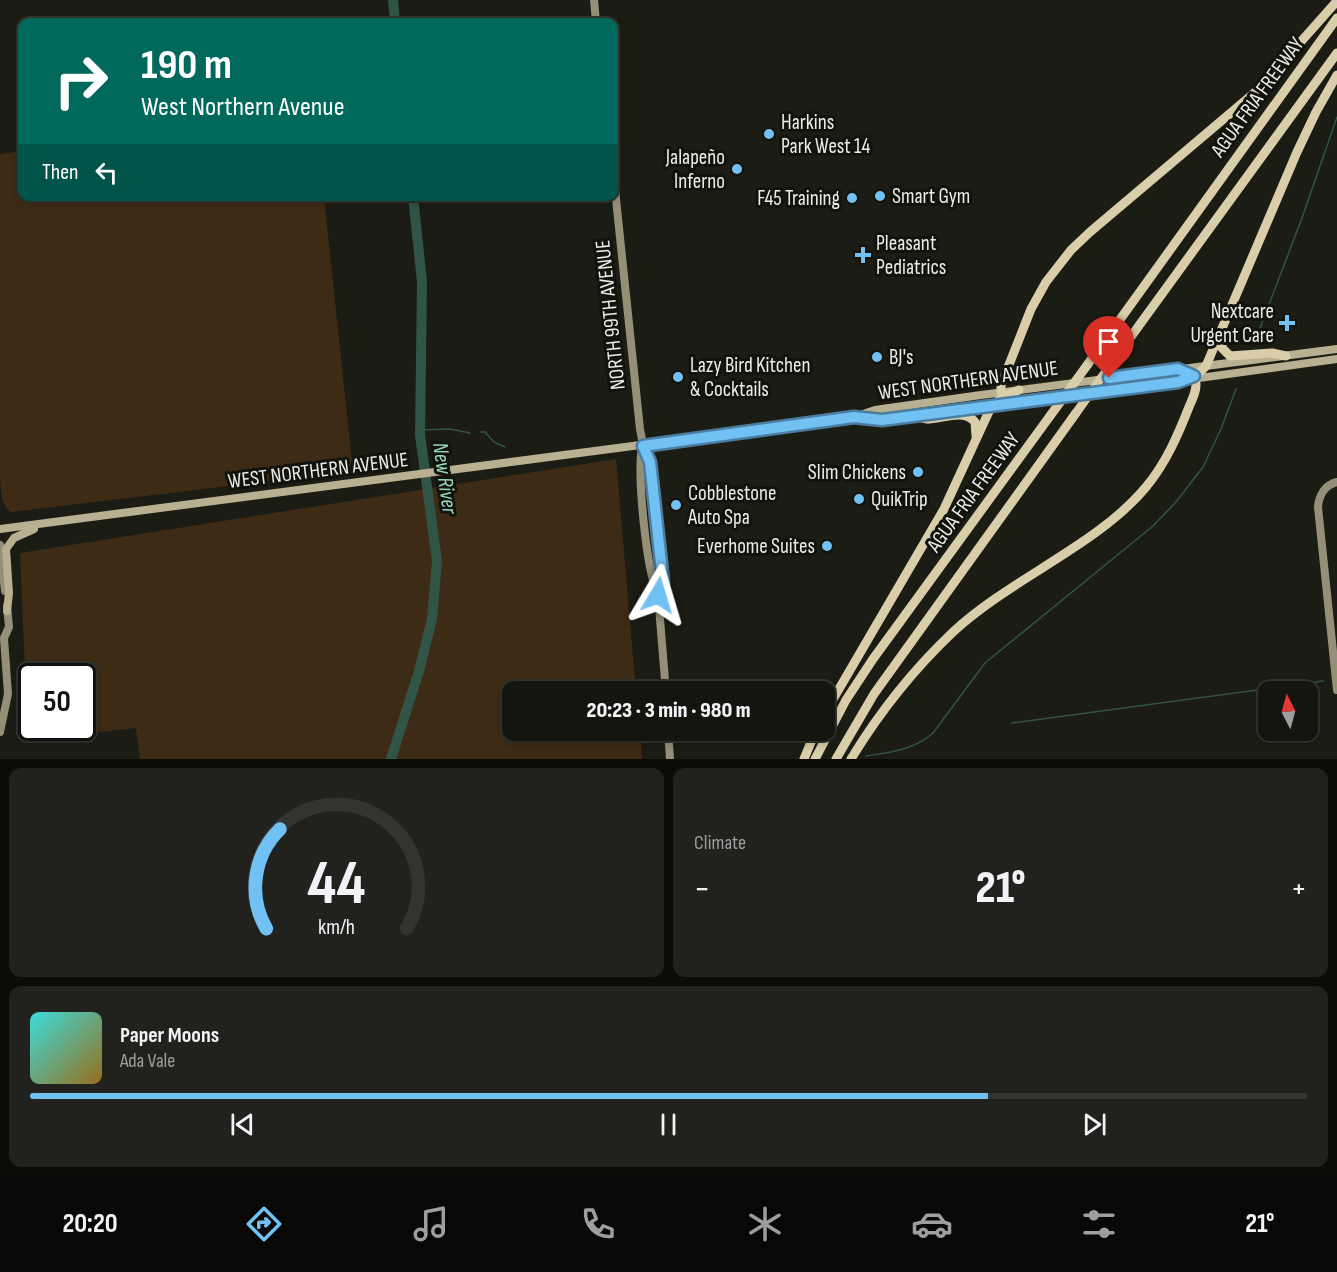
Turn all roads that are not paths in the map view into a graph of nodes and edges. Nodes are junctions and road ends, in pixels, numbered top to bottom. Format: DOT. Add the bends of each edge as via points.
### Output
graph roads {
  1 [pos="594,0"];
  2 [pos="1337,1"];
  3 [pos="596,18"];
  4 [pos="1337,18"];
  5 [pos="1337,53"];
  6 [pos="1337,75"];
  7 [pos="616,201"];
  8 [pos="1224,325"];
  9 [pos="1337,349"];
  10 [pos="1286,356"];
  11 [pos="1337,359"];
  12 [pos="1206,366"];
  13 [pos="1178,369"];
  14 [pos="1195,378"];
  15 [pos="1178,382"];
  16 [pos="1018,390"];
  17 [pos="1002,394"];
  18 [pos="1022,403"];
  19 [pos="991,407"];
  20 [pos="912,415"];
  21 [pos="854,417"];
  22 [pos="975,442"];
  23 [pos="643,446"];
  24 [pos="1337,482"];
  25 [pos="48,524"];
  26 [pos="0,529"];
  27 [pos="0,545"];
  28 [pos="7,611"];
  29 [pos="2,635"];
  30 [pos="665,681"];
  31 [pos="1337,690"];
  32 [pos="835,696"];
  33 [pos="0,732"];
  34 [pos="669,741"];
  35 [pos="811,741"];
  36 [pos="670,759"];
  37 [pos="804,759"];
  38 [pos="814,759"];
  39 [pos="837,759"];
  40 [pos="850,759"];
  1 -- 3 [label="main road"];
  2 -- 17 [label="highway" via="1259,89 1071,250 1031,309 1004,375"];
  4 -- 38 [label="highway, AGUA FRIA FREEWAY, bridge" via="873,659"];
  5 -- 39 [label="highway, AGUA FRIA FREEWAY, bridge" via="874,694"];
  6 -- 8 [label="highway" via="1301,141"];
  7 -- 23 [label="main road, NORTH 99TH AVENUE"];
  8 -- 10 [label="highway" via="1221,343 1226,354"];
  8 -- 12 [label="highway"];
  9 -- 10 [label="main road, WEST NORTHERN AVENUE"];
  10 -- 12 [label="main road, WEST NORTHERN AVENUE"];
  11 -- 14 [label="main road"];
  12 -- 13 [label="main road, WEST NORTHERN AVENUE"];
  12 -- 14 [label="highway"];
  13 -- 14 [label="highway"];
  13 -- 16 [label="main road, WEST NORTHERN AVENUE"];
  14 -- 15 [label="highway"];
  14 -- 40 [label="highway" via="1196,391 1174,442 1141,492 1118,515 954,631 896,695"];
  15 -- 18 [label="main road, WEST NORTHERN AVENUE"];
  16 -- 17 [label="highway"];
  17 -- 18 [label="highway" via="1010,401"];
  17 -- 19 [label="highway"];
  17 -- 21 [label="main road, WEST NORTHERN AVENUE" via="875,410"];
  18 -- 19 [label="main road, WEST NORTHERN AVENUE"];
  19 -- 20 [label="main road, WEST NORTHERN AVENUE"];
  19 -- 22 [label="highway"];
  20 -- 21 [label="main road, WEST NORTHERN AVENUE" via="882,420"];
  20 -- 22 [label="highway" via="926,419 969,416 976,425"];
  21 -- 23 [label="main road, WEST NORTHERN AVENUE"];
  22 -- 32 [label="highway" via="944,509"];
  23 -- 25 [label="main road, WEST NORTHERN AVENUE"];
  23 -- 30 [label="main road, NORTH 99TH AVENUE" via="639,462 642,499 652,582 658,595"];
  24 -- 31 [label="main road" via="1321,494 1318,511"];
  25 -- 26 [label="main road, WEST NORTHERN AVENUE"];
  25 -- 28 [label="main road" via="19,535 8,545"];
  27 -- 28 [label="main road"];
  28 -- 29 [label="main road" via="9,627"];
  29 -- 33 [label="main road" via="8,694"];
  34 -- 36 [label="main road"];
  35 -- 37 [label="highway"];
}
